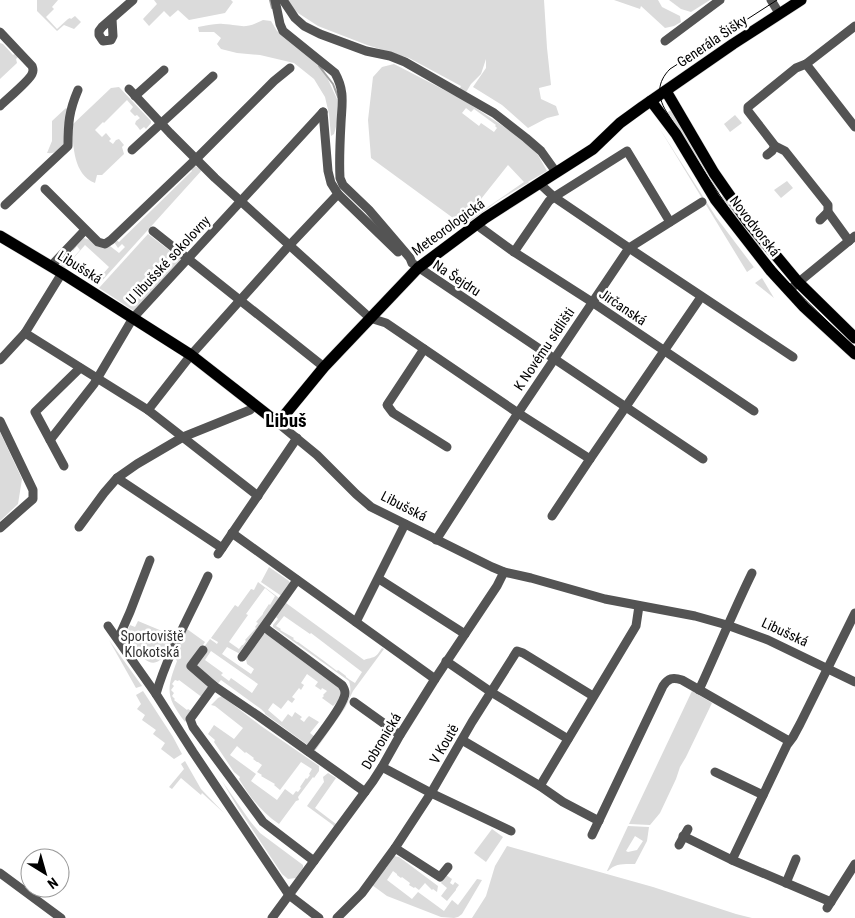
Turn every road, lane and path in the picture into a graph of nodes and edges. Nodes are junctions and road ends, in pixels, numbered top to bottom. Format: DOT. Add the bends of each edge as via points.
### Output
graph roads {
  1 [pos="133,0"];
  2 [pos="275,0"];
  3 [pos="284,0"];
  4 [pos="720,0"];
  5 [pos="771,0"];
  6 [pos="801,0"];
  7 [pos="780,13"];
  8 [pos="112,19"];
  9 [pos="855,26"];
  10 [pos="1,34"];
  11 [pos="665,41"];
  12 [pos="806,64"];
  13 [pos="290,68"];
  14 [pos="164,70"];
  15 [pos="213,76"];
  16 [pos="78,90"];
  17 [pos="666,91"];
  18 [pos="651,101"];
  19 [pos="0,106"];
  20 [pos="161,123"];
  21 [pos="855,127"];
  22 [pos="775,146"];
  23 [pos="132,150"];
  24 [pos="767,155"];
  25 [pos="196,159"];
  26 [pos="556,172"];
  27 [pos="539,183"];
  28 [pos="45,190"];
  29 [pos="338,194"];
  30 [pos="554,196"];
  31 [pos="241,202"];
  32 [pos="702,202"];
  33 [pos="4,205"];
  34 [pos="828,212"];
  35 [pos="820,220"];
  36 [pos="670,222"];
  37 [pos="477,224"];
  38 [pos="85,230"];
  39 [pos="153,231"];
  40 [pos="0,236"];
  41 [pos="852,239"];
  42 [pos="289,246"];
  43 [pos="629,248"];
  44 [pos="514,252"];
  45 [pos="187,259"];
  46 [pos="51,266"];
  47 [pos="415,266"];
  48 [pos="62,273"];
  49 [pos="798,282"];
  50 [pos="788,291"];
  51 [pos="701,296"];
  52 [pos="240,300"];
  53 [pos="592,302"];
  54 [pos="133,318"];
  55 [pos="370,318"];
  56 [pos="25,333"];
  57 [pos="855,338"];
  58 [pos="424,349"];
  59 [pos="664,351"];
  60 [pos="855,354"];
  61 [pos="191,355"];
  62 [pos="793,357"];
  63 [pos="555,358"];
  64 [pos="0,360"];
  65 [pos="324,367"];
  66 [pos="80,368"];
  67 [pos="97,378"];
  68 [pos="255,405"];
  69 [pos="626,407"];
  70 [pos="148,410"];
  71 [pos="754,412"];
  72 [pos="518,413"];
  73 [pos="0,421"];
  74 [pos="278,423"];
  75 [pos="183,437"];
  76 [pos="297,438"];
  77 [pos="50,440"];
  78 [pos="447,447"];
  79 [pos="590,459"];
  80 [pos="703,459"];
  81 [pos="64,466"];
  82 [pos="117,478"];
  83 [pos="258,496"];
  84 [pos="552,516"];
  85 [pos="405,524"];
  86 [pos="79,527"];
  87 [pos="0,528"];
  88 [pos="232,533"];
  89 [pos="436,540"];
  90 [pos="150,560"];
  91 [pos="504,572"];
  92 [pos="752,573"];
  93 [pos="208,576"];
  94 [pos="379,579"];
  95 [pos="297,580"];
  96 [pos="639,606"];
  97 [pos="855,613"];
  98 [pos="356,622"];
  99 [pos="728,625"];
  100 [pos="108,626"];
  101 [pos="264,627"];
  102 [pos="465,634"];
  103 [pos="118,639"];
  104 [pos="202,650"];
  105 [pos="242,657"];
  106 [pos="446,661"];
  107 [pos="827,669"];
  108 [pos="435,679"];
  109 [pos="855,682"];
  110 [pos="214,686"];
  111 [pos="698,690"];
  112 [pos="491,692"];
  113 [pos="156,694"];
  114 [pos="593,696"];
  115 [pos="354,702"];
  116 [pos="400,734"];
  117 [pos="568,739"];
  118 [pos="462,740"];
  119 [pos="790,741"];
  120 [pos="308,751"];
  121 [pos="382,767"];
  122 [pos="715,772"];
  123 [pos="540,786"];
  124 [pos="365,792"];
  125 [pos="431,793"];
  126 [pos="763,795"];
  127 [pos="599,821"];
  128 [pos="511,831"];
  129 [pos="592,835"];
  130 [pos="683,836"];
  131 [pos="395,848"];
  132 [pos="796,859"];
  133 [pos="732,860"];
  134 [pos="314,861"];
  135 [pos="855,864"];
  136 [pos="448,867"];
  137 [pos="0,873"];
  138 [pos="786,883"];
  139 [pos="289,895"];
  140 [pos="61,918"];
  141 [pos="272,918"];
  142 [pos="319,918"];
  143 [pos="338,918"];
  1 -- 8 [label="street"];
  2 -- 47 [label="street, Na Šejdru" via="284,31 335,73 340,81 343,100 340,178 343,185 369,210"];
  3 -- 26 [label="street" via="304,26 366,51 405,62 494,113 541,151"];
  4 -- 11 [label="street"];
  5 -- 7 [label="street"];
  6 -- 7 [label="main road, Generála Šišky"];
  7 -- 17 [label="main road, Generála Šišky"];
  9 -- 12 [label="street"];
  10 -- 19 [label="street" via="33,70 30,78"];
  12 -- 21 [label="street"];
  12 -- 22 [label="street" via="796,68 748,107"];
  13 -- 25 [label="street"];
  14 -- 20 [label="street" via="132,93"];
  15 -- 20 [label="street"];
  16 -- 33 [label="street" via="69,116 68,146"];
  17 -- 18 [label="main road, Meteorologická"];
  17 -- 49 [label="main road, Novodvorská" via="714,174 754,230"];
  18 -- 26 [label="main road, Meteorologická" via="626,118 594,149"];
  18 -- 50 [label="main road, Novodvorská" via="676,134 715,199"];
  20 -- 23 [label="street"];
  20 -- 25 [label="street"];
  22 -- 24 [label="street"];
  22 -- 34 [label="street" via="785,151 828,205"];
  25 -- 31 [label="street"];
  25 -- 38 [label="street" via="105,244"];
  26 -- 27 [label="main road, Meteorologická"];
  27 -- 30 [label="street"];
  27 -- 37 [label="main road, Meteorologická"];
  28 -- 38 [label="street"];
  29 -- 31 [label="street, U libušské sokolovny" via="328,171 323,112"];
  29 -- 42 [label="street"];
  29 -- 47 [label="street"];
  30 -- 36 [label="street" via="626,152"];
  30 -- 43 [label="street"];
  30 -- 44 [label="street"];
  31 -- 42 [label="street"];
  31 -- 45 [label="street, U libušské sokolovny"];
  32 -- 36 [label="street, K Novému sídlišti"];
  34 -- 35 [label="street"];
  34 -- 41 [label="street"];
  36 -- 43 [label="street, K Novému sídlišti"];
  37 -- 44 [label="street, Jirčanská"];
  37 -- 47 [label="main road, Meteorologická"];
  38 -- 46 [label="street"];
  39 -- 45 [label="street"];
  40 -- 46 [label="main road, Libušská"];
  41 -- 49 [label="street"];
  42 -- 52 [label="street"];
  42 -- 55 [label="street"];
  43 -- 51 [label="street"];
  43 -- 53 [label="street, K Novému sídlišti"];
  44 -- 53 [label="street, Jirčanská"];
  45 -- 52 [label="street"];
  45 -- 54 [label="street, U libušské sokolovny"];
  46 -- 48 [label="main road, Libušská"];
  47 -- 55 [label="main road, Meteorologická"];
  47 -- 63 [label="street, Na Šejdru"];
  48 -- 54 [label="main road, Libušská"];
  48 -- 56 [label="street"];
  49 -- 50 [label="street"];
  49 -- 57 [label="main road, Novodvorská"];
  50 -- 60 [label="main road, Novodvorská"];
  51 -- 59 [label="street"];
  51 -- 62 [label="street"];
  52 -- 61 [label="street"];
  52 -- 65 [label="street"];
  53 -- 59 [label="street, Jirčanská"];
  53 -- 63 [label="street, K Novému sídlišti"];
  54 -- 61 [label="main road, Libušská"];
  54 -- 67 [label="street, U libušské sokolovny"];
  55 -- 58 [label="street" via="386,324"];
  55 -- 65 [label="main road, Meteorologická"];
  56 -- 64 [label="street"];
  56 -- 66 [label="street"];
  58 -- 72 [label="street"];
  58 -- 78 [label="street" via="387,405 393,413"];
  59 -- 69 [label="street"];
  59 -- 71 [label="street, Jirčanská"];
  61 -- 68 [label="main road, Libušská"];
  61 -- 70 [label="street"];
  63 -- 69 [label="street, Na Šejdru"];
  63 -- 72 [label="street, K Novému sídlišti"];
  65 -- 74 [label="main road, Meteorologická"];
  66 -- 67 [label="street"];
  66 -- 77 [label="street" via="35,412"];
  67 -- 70 [label="street"];
  67 -- 77 [label="street, U libušské sokolovny"];
  68 -- 74 [label="main road, Libušská"];
  68 -- 75 [label="street" via="250,410"];
  69 -- 79 [label="street"];
  69 -- 80 [label="street, Na Šejdru"];
  70 -- 75 [label="street"];
  72 -- 79 [label="street"];
  72 -- 89 [label="street, K Novému sídlišti"];
  73 -- 87 [label="street" via="33,490 33,499"];
  74 -- 76 [label="street, Libušská"];
  75 -- 82 [label="street"];
  75 -- 83 [label="street"];
  76 -- 83 [label="street"];
  76 -- 85 [label="street, Libušská" via="371,507"];
  77 -- 81 [label="street"];
  79 -- 84 [label="street"];
  82 -- 86 [label="street"];
  82 -- 88 [label="street" via="220,551"];
  83 -- 88 [label="street"];
  85 -- 89 [label="street, Libušská"];
  85 -- 94 [label="street"];
  88 -- 95 [label="street"];
  89 -- 91 [label="street, Libušská"];
  90 -- 103 [label="street"];
  91 -- 96 [label="street, Libušská"];
  91 -- 102 [label="street, Dobronická"];
  92 -- 99 [label="street"];
  93 -- 113 [label="street"];
  94 -- 98 [label="street"];
  94 -- 102 [label="street"];
  95 -- 98 [label="street"];
  95 -- 101 [label="street"];
  96 -- 99 [label="street, Libušská"];
  96 -- 114 [label="street" via="636,626"];
  97 -- 107 [label="street"];
  98 -- 108 [label="street"];
  99 -- 107 [label="street, Libušská" via="768,640"];
  99 -- 111 [label="street"];
  100 -- 103 [label="street"];
  101 -- 105 [label="street"];
  101 -- 120 [label="street" via="342,685 345,691 338,708"];
  102 -- 106 [label="street, Dobronická"];
  103 -- 113 [label="street"];
  104 -- 110 [label="street" via="191,666"];
  106 -- 108 [label="street, Dobronická"];
  106 -- 112 [label="street"];
  107 -- 109 [label="street, Libušská"];
  107 -- 119 [label="street"];
  108 -- 116 [label="street, Dobronická"];
  110 -- 120 [label="street"];
  110 -- 134 [label="street" via="190,719 193,727 263,822"];
  111 -- 119 [label="street"];
  111 -- 127 [label="street" via="675,678 663,686"];
  112 -- 114 [label="street, V Koutě" via="517,651"];
  112 -- 117 [label="street"];
  112 -- 118 [label="street, V Koutě"];
  113 -- 139 [label="street"];
  114 -- 117 [label="street"];
  115 -- 116 [label="street"];
  116 -- 121 [label="street, Dobronická"];
  117 -- 123 [label="street"];
  118 -- 123 [label="street"];
  118 -- 125 [label="street, V Koutě"];
  119 -- 126 [label="street"];
  120 -- 124 [label="street"];
  121 -- 124 [label="street, Dobronická"];
  121 -- 125 [label="street"];
  122 -- 126 [label="street"];
  123 -- 127 [label="street"];
  124 -- 134 [label="street, Dobronická"];
  125 -- 128 [label="street"];
  125 -- 131 [label="street, V Koutě"];
  126 -- 133 [label="street"];
  127 -- 129 [label="street"];
  130 -- 133 [label="street"];
  131 -- 136 [label="street" via="440,877"];
  131 -- 143 [label="street, V Koutě" via="362,893"];
  132 -- 138 [label="street"];
  133 -- 138 [label="street"];
  134 -- 139 [label="street, Dobronická"];
  135 -- 138 [label="street" via="829,905"];
  137 -- 140 [label="street"];
  139 -- 141 [label="street, Dobronická"];
  139 -- 142 [label="street"];
}
